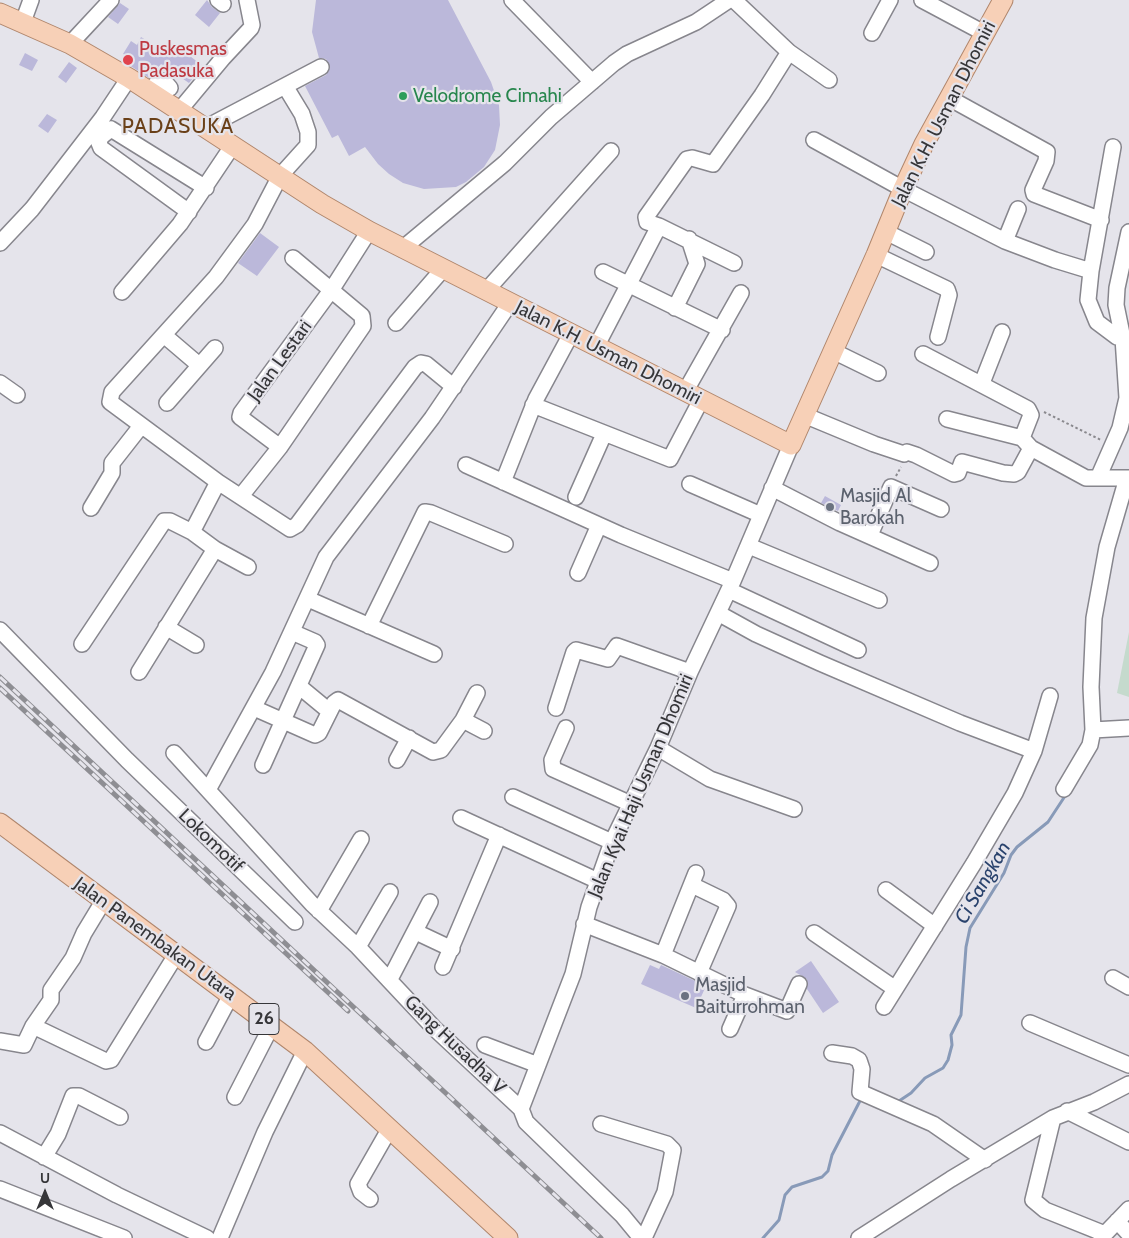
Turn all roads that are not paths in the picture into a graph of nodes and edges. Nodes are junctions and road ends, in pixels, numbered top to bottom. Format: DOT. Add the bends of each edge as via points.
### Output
graph roads {
  1 [pos="31,0"];
  2 [pos="247,0"];
  3 [pos="512,0"];
  4 [pos="729,0"];
  5 [pos="734,0"];
  6 [pos="890,0"];
  7 [pos="922,0"];
  8 [pos="1003,0"];
  9 [pos="107,1"];
  10 [pos="0,13"];
  11 [pos="23,22"];
  12 [pos="872,32"];
  13 [pos="984,33"];
  14 [pos="70,44"];
  15 [pos="789,52"];
  16 [pos="321,67"];
  17 [pos="129,78"];
  18 [pos="829,80"];
  19 [pos="592,82"];
  20 [pos="285,86"];
  21 [pos="170,88"];
  22 [pos="148,92"];
  23 [pos="949,98"];
  24 [pos="178,112"];
  25 [pos="205,128"];
  26 [pos="814,140"];
  27 [pos="233,146"];
  28 [pos="1113,147"];
  29 [pos="147,150"];
  30 [pos="612,151"];
  31 [pos="132,171"];
  32 [pos="280,176"];
  33 [pos="206,188"];
  34 [pos="903,189"];
  35 [pos="1018,208"];
  36 [pos="188,212"];
  37 [pos="1100,220"];
  38 [pos="659,226"];
  39 [pos="369,231"];
  40 [pos="886,232"];
  41 [pos="1129,232"];
  42 [pos="689,239"];
  43 [pos="1005,241"];
  44 [pos="0,244"];
  45 [pos="402,249"];
  46 [pos="926,252"];
  47 [pos="876,255"];
  48 [pos="294,258"];
  49 [pos="734,263"];
  50 [pos="443,269"];
  51 [pos="1091,271"];
  52 [pos="603,272"];
  53 [pos="628,284"];
  54 [pos="332,289"];
  55 [pos="122,292"];
  56 [pos="486,292"];
  57 [pos="741,293"];
  58 [pos="510,304"];
  59 [pos="675,308"];
  60 [pos="396,323"];
  61 [pos="722,330"];
  62 [pos="1002,332"];
  63 [pos="571,334"];
  64 [pos="165,336"];
  65 [pos="938,337"];
  66 [pos="1121,337"];
  67 [pos="596,347"];
  68 [pos="215,348"];
  69 [pos="833,351"];
  70 [pos="923,354"];
  71 [pos="199,365"];
  72 [pos="878,373"];
  73 [pos="0,383"];
  74 [pos="982,383"];
  75 [pos="454,387"];
  76 [pos="17,395"];
  77 [pos="693,396"];
  78 [pos="167,403"];
  79 [pos="534,405"];
  80 [pos="804,415"];
  81 [pos="947,418"];
  82 [pos="141,426"];
  83 [pos="604,434"];
  84 [pos="1026,443"];
  85 [pos="791,445"];
  86 [pos="280,447"];
  87 [pos="466,465"];
  88 [pos="1098,478"];
  89 [pos="1128,478"];
  90 [pos="218,482"];
  91 [pos="503,482"];
  92 [pos="690,484"];
  93 [pos="772,488"];
  94 [pos="241,496"];
  95 [pos="576,497"];
  96 [pos="91,508"];
  97 [pos="942,508"];
  98 [pos="761,515"];
  99 [pos="599,525"];
  100 [pos="192,532"];
  101 [pos="870,536"];
  102 [pos="505,544"];
  103 [pos="749,546"];
  104 [pos="215,549"];
  105 [pos="930,563"];
  106 [pos="248,567"];
  107 [pos="578,573"];
  108 [pos="731,586"];
  109 [pos="308,600"];
  110 [pos="879,600"];
  111 [pos="718,613"];
  112 [pos="369,626"];
  113 [pos="166,627"];
  114 [pos="0,630"];
  115 [pos="292,632"];
  116 [pos="82,644"];
  117 [pos="196,645"];
  118 [pos="858,650"];
  119 [pos="434,654"];
  120 [pos="139,672"];
  121 [pos="690,672"];
  122 [pos="300,687"];
  123 [pos="477,694"];
  124 [pos="1050,696"];
  125 [pos="254,708"];
  126 [pos="556,708"];
  127 [pos="329,711"];
  128 [pos="463,720"];
  129 [pos="282,721"];
  130 [pos="566,728"];
  131 [pos="1129,728"];
  132 [pos="1096,730"];
  133 [pos="484,731"];
  134 [pos="409,738"];
  135 [pos="658,748"];
  136 [pos="1034,751"];
  137 [pos="174,754"];
  138 [pos="397,760"];
  139 [pos="262,765"];
  140 [pos="1064,789"];
  141 [pos="208,790"];
  142 [pos="513,797"];
  143 [pos="631,804"];
  144 [pos="794,808"];
  145 [pos="461,818"];
  146 [pos="0,823"];
  147 [pos="499,835"];
  148 [pos="361,839"];
  149 [pos="612,842"];
  150 [pos="598,882"];
  151 [pos="886,890"];
  152 [pos="390,892"];
  153 [pos="104,900"];
  154 [pos="430,902"];
  155 [pos="315,908"];
  156 [pos="295,922"];
  157 [pos="584,924"];
  158 [pos="935,926"];
  159 [pos="416,932"];
  160 [pos="814,932"];
  161 [pos="358,947"];
  162 [pos="452,949"];
  163 [pos="176,955"];
  164 [pos="663,956"];
  165 [pos="443,967"];
  166 [pos="699,973"];
  167 [pos="1113,978"];
  168 [pos="390,979"];
  169 [pos="799,984"];
  170 [pos="1129,987"];
  171 [pos="894,988"];
  172 [pos="231,995"];
  173 [pos="745,995"];
  174 [pos="884,1007"];
  175 [pos="1030,1023"];
  176 [pos="272,1025"];
  177 [pos="34,1026"];
  178 [pos="730,1029"];
  179 [pos="0,1042"];
  180 [pos="206,1042"];
  181 [pos="486,1045"];
  182 [pos="305,1051"];
  183 [pos="832,1054"];
  184 [pos="538,1065"];
  185 [pos="1129,1066"];
  186 [pos="1129,1084"];
  187 [pos="235,1097"];
  188 [pos="521,1109"];
  189 [pos="1068,1111"];
  190 [pos="120,1117"];
  191 [pos="1054,1118"];
  192 [pos="601,1124"];
  193 [pos="390,1128"];
  194 [pos="0,1134"];
  195 [pos="1129,1142"];
  196 [pos="44,1157"];
  197 [pos="984,1160"];
  198 [pos="0,1189"];
  199 [pos="370,1199"];
  200 [pos="1129,1210"];
  201 [pos="1117,1221"];
  202 [pos="1129,1234"];
  203 [pos="1103,1236"];
  204 [pos="124,1238"];
  205 [pos="207,1238"];
  206 [pos="220,1238"];
  207 [pos="508,1238"];
  208 [pos="642,1238"];
  209 [pos="860,1238"];
  1 -- 11 [label="street"];
  2 -- 24 [label="street" via="251,28"];
  3 -- 19 [label="street"];
  4 -- 19 [label="street" via="696,22 627,54"];
  5 -- 15 [label="street"];
  6 -- 12 [label="street"];
  7 -- 13 [label="street"];
  8 -- 13 [label="main road, Jalan K.H. Usman Dhomiri"];
  9 -- 14 [label="street"];
  10 -- 11 [label="main road, Jalan K.H. Usman Dhomiri"];
  11 -- 14 [label="main road, Jalan K.H. Usman Dhomiri"];
  13 -- 23 [label="main road, Jalan K.H. Usman Dhomiri"];
  14 -- 17 [label="main road, Jalan K.H. Usman Dhomiri"];
  15 -- 18 [label="street"];
  15 -- 38 [label="street" via="713,164 687,159 646,218 647,222"];
  16 -- 20 [label="street"];
  17 -- 22 [label="main road, Jalan K.H. Usman Dhomiri"];
  17 -- 44 [label="street" via="32,208"];
  19 -- 45 [label="street" via="505,163"];
  20 -- 25 [label="street"];
  20 -- 32 [label="street" via="302,114 308,145"];
  21 -- 22 [label="street" via="164,81 159,81"];
  22 -- 24 [label="main road, Jalan K.H. Usman Dhomiri"];
  23 -- 34 [label="main road, Jalan K.H. Usman Dhomiri"];
  23 -- 37 [label="street" via="1047,152 1034,194"];
  24 -- 25 [label="main road, Jalan K.H. Usman Dhomiri"];
  25 -- 27 [label="main road, Jalan K.H. Usman Dhomiri"];
  26 -- 34 [label="street"];
  27 -- 32 [label="main road, Jalan K.H. Usman Dhomiri"];
  27 -- 33 [label="street"];
  28 -- 37 [label="street"];
  29 -- 31 [label="street"];
  29 -- 31 [label="street" via="111,129 101,136 101,148"];
  29 -- 33 [label="street"];
  30 -- 56 [label="street"];
  31 -- 36 [label="street"];
  32 -- 39 [label="main road, Jalan K.H. Usman Dhomiri"];
  32 -- 64 [label="street" via="249,231 216,277"];
  33 -- 36 [label="street"];
  34 -- 40 [label="main road, Jalan K.H. Usman Dhomiri"];
  34 -- 43 [label="street"];
  35 -- 43 [label="street"];
  36 -- 55 [label="street"];
  37 -- 51 [label="street"];
  38 -- 42 [label="street"];
  38 -- 53 [label="street"];
  39 -- 45 [label="main road, Jalan K.H. Usman Dhomiri"];
  39 -- 54 [label="street"];
  40 -- 46 [label="street"];
  40 -- 47 [label="main road, Jalan K.H. Usman Dhomiri"];
  41 -- 66 [label="street" via="1116,305"];
  42 -- 49 [label="street"];
  42 -- 59 [label="street" via="697,264"];
  43 -- 51 [label="street"];
  45 -- 50 [label="main road, Jalan K.H. Usman Dhomiri"];
  47 -- 65 [label="street" via="947,289 949,296"];
  47 -- 69 [label="main road, Jalan K.H. Usman Dhomiri"];
  48 -- 54 [label="street"];
  50 -- 56 [label="main road, Jalan K.H. Usman Dhomiri"];
  50 -- 60 [label="street"];
  51 -- 66 [label="street" via="1090,309 1097,322"];
  52 -- 53 [label="street"];
  53 -- 59 [label="street"];
  53 -- 67 [label="street"];
  54 -- 86 [label="street" via="362,316 363,326"];
  54 -- 86 [label="street, Jalan Lestari" via="240,413 240,417"];
  56 -- 58 [label="main road, Jalan K.H. Usman Dhomiri"];
  57 -- 61 [label="street"];
  58 -- 63 [label="main road, Jalan K.H. Usman Dhomiri"];
  58 -- 75 [label="street"];
  59 -- 61 [label="street"];
  61 -- 77 [label="street"];
  62 -- 74 [label="street"];
  63 -- 67 [label="main road, Jalan K.H. Usman Dhomiri"];
  63 -- 79 [label="street"];
  64 -- 71 [label="street"];
  64 -- 82 [label="street" via="110,395 112,404"];
  66 -- 88 [label="street" via="1127,398 1120,428"];
  67 -- 77 [label="main road, Jalan K.H. Usman Dhomiri"];
  68 -- 71 [label="street"];
  69 -- 72 [label="street"];
  69 -- 80 [label="main road, Jalan K.H. Usman Dhomiri"];
  70 -- 74 [label="street"];
  71 -- 78 [label="street"];
  73 -- 76 [label="street"];
  74 -- 84 [label="street" via="1030,410"];
  75 -- 94 [label="street" via="426,364 415,367 294,527 284,527"];
  75 -- 109 [label="street" via="326,557"];
  77 -- 83 [label="street" via="670,459"];
  77 -- 85 [label="main road, Jalan K.H. Usman Dhomiri"];
  79 -- 83 [label="street"];
  79 -- 91 [label="street"];
  80 -- 84 [label="street" via="848,434 904,454 916,455 954,474 958,473 962,462 1009,474 1018,472"];
  80 -- 85 [label="main road, Jalan K.H. Usman Dhomiri"];
  81 -- 84 [label="street"];
  82 -- 90 [label="street"];
  82 -- 96 [label="street" via="112,463 112,473"];
  83 -- 95 [label="street"];
  84 -- 88 [label="street" via="1086,478"];
  85 -- 93 [label="street, Jalan Kyai Haji Usman Dhomiri"];
  86 -- 94 [label="street"];
  87 -- 91 [label="street"];
  88 -- 89 [label="street"];
  89 -- 132 [label="street" via="1107,547 1094,618 1091,687"];
  90 -- 94 [label="street"];
  90 -- 100 [label="street"];
  91 -- 99 [label="street"];
  92 -- 98 [label="street"];
  93 -- 98 [label="street, Jalan Kyai Haji Usman Dhomiri"];
  93 -- 101 [label="street"];
  97 -- 101 [label="street" via="891,487"];
  98 -- 103 [label="street, Jalan Kyai Haji Usman Dhomiri"];
  99 -- 107 [label="street"];
  99 -- 108 [label="street"];
  100 -- 104 [label="street"];
  100 -- 116 [label="street" via="164,521"];
  101 -- 105 [label="street"];
  102 -- 112 [label="street" via="425,512"];
  103 -- 108 [label="street, Jalan Kyai Haji Usman Dhomiri"];
  103 -- 110 [label="street"];
  104 -- 106 [label="street"];
  104 -- 113 [label="street"];
  108 -- 111 [label="street, Jalan Kyai Haji Usman Dhomiri"];
  108 -- 118 [label="street"];
  109 -- 112 [label="street"];
  109 -- 115 [label="street"];
  111 -- 121 [label="street, Jalan Kyai Haji Usman Dhomiri"];
  111 -- 136 [label="street" via="820,663 960,724"];
  112 -- 119 [label="street"];
  113 -- 117 [label="street"];
  113 -- 120 [label="street"];
  114 -- 156 [label="street, Lokomotif" via="127,760"];
  115 -- 122 [label="street" via="317,645"];
  115 -- 125 [label="street"];
  121 -- 126 [label="street" via="617,646 608,659 576,650"];
  121 -- 135 [label="street, Jalan Kyai Haji Usman Dhomiri"];
  122 -- 127 [label="street"];
  122 -- 129 [label="street"];
  123 -- 128 [label="street"];
  124 -- 136 [label="street"];
  125 -- 129 [label="street"];
  125 -- 141 [label="street"];
  127 -- 129 [label="street" via="317,734"];
  127 -- 134 [label="street" via="338,700"];
  128 -- 133 [label="street"];
  128 -- 134 [label="street" via="437,752"];
  129 -- 139 [label="street"];
  130 -- 143 [label="street" via="552,760 553,769"];
  131 -- 132 [label="street"];
  132 -- 140 [label="street"];
  134 -- 138 [label="street"];
  135 -- 143 [label="street, Jalan Kyai Haji Usman Dhomiri"];
  135 -- 144 [label="street" via="710,779"];
  136 -- 158 [label="street" via="1015,793"];
  137 -- 141 [label="street, Gang Husadha V"];
  141 -- 155 [label="street, Gang Husadha V"];
  142 -- 149 [label="street"];
  143 -- 149 [label="street, Jalan Kyai Haji Usman Dhomiri"];
  145 -- 147 [label="street"];
  146 -- 153 [label="main road, Jalan Panembakan Utara / 26"];
  147 -- 150 [label="street"];
  147 -- 162 [label="street"];
  148 -- 155 [label="street"];
  149 -- 150 [label="street, Jalan Kyai Haji Usman Dhomiri"];
  150 -- 157 [label="street, Jalan Kyai Haji Usman Dhomiri"];
  151 -- 158 [label="street"];
  152 -- 161 [label="street"];
  153 -- 163 [label="main road, Jalan Panembakan Utara / 26"];
  153 -- 177 [label="street" via="73,958 51,990 51,1000"];
  154 -- 159 [label="street"];
  155 -- 161 [label="street, Gang Husadha V"];
  157 -- 164 [label="street"];
  157 -- 184 [label="street, Jalan Kyai Haji Usman Dhomiri" via="573,974"];
  158 -- 171 [label="street"];
  159 -- 162 [label="street"];
  159 -- 168 [label="street"];
  160 -- 171 [label="street"];
  161 -- 168 [label="street, Gang Husadha V"];
  162 -- 165 [label="street"];
  163 -- 172 [label="main road, Jalan Panembakan Utara / 26"];
  163 -- 177 [label="street" via="111,1060 106,1061"];
  164 -- 166 [label="street"];
  164 -- 166 [label="street" via="694,879 728,906"];
  166 -- 173 [label="street"];
  167 -- 170 [label="street"];
  168 -- 188 [label="street, Gang Husadha V" via="434,1028"];
  169 -- 173 [label="street" via="787,1011"];
  171 -- 174 [label="street"];
  172 -- 176 [label="main road, Jalan Panembakan Utara / 26"];
  172 -- 180 [label="street"];
  173 -- 178 [label="street"];
  175 -- 185 [label="street"];
  176 -- 182 [label="main road, Jalan Panembakan Utara / 26"];
  176 -- 187 [label="street"];
  177 -- 179 [label="street" via="23,1046"];
  181 -- 184 [label="street"];
  182 -- 193 [label="main road, Jalan Panembakan Utara / 26"];
  182 -- 206 [label="street" via="265,1132"];
  183 -- 197 [label="street" via="859,1060 865,1094 933,1124"];
  184 -- 188 [label="street, Jalan Kyai Haji Usman Dhomiri"];
  186 -- 189 [label="street"];
  188 -- 208 [label="street" via="526,1122"];
  189 -- 191 [label="street"];
  189 -- 195 [label="street"];
  190 -- 196 [label="street" via="73,1096 58,1134"];
  191 -- 197 [label="street"];
  191 -- 203 [label="street" via="1033,1200 1045,1210"];
  192 -- 208 [label="street" via="668,1144 673,1150 665,1192"];
  193 -- 199 [label="street" via="358,1184 361,1192"];
  193 -- 207 [label="main road, Jalan Panembakan Utara / 26"];
  194 -- 196 [label="street"];
  196 -- 205 [label="street"];
  197 -- 209 [label="street"];
  198 -- 204 [label="street"];
  200 -- 201 [label="street"];
  201 -- 202 [label="street"];
  201 -- 203 [label="street"];
}
